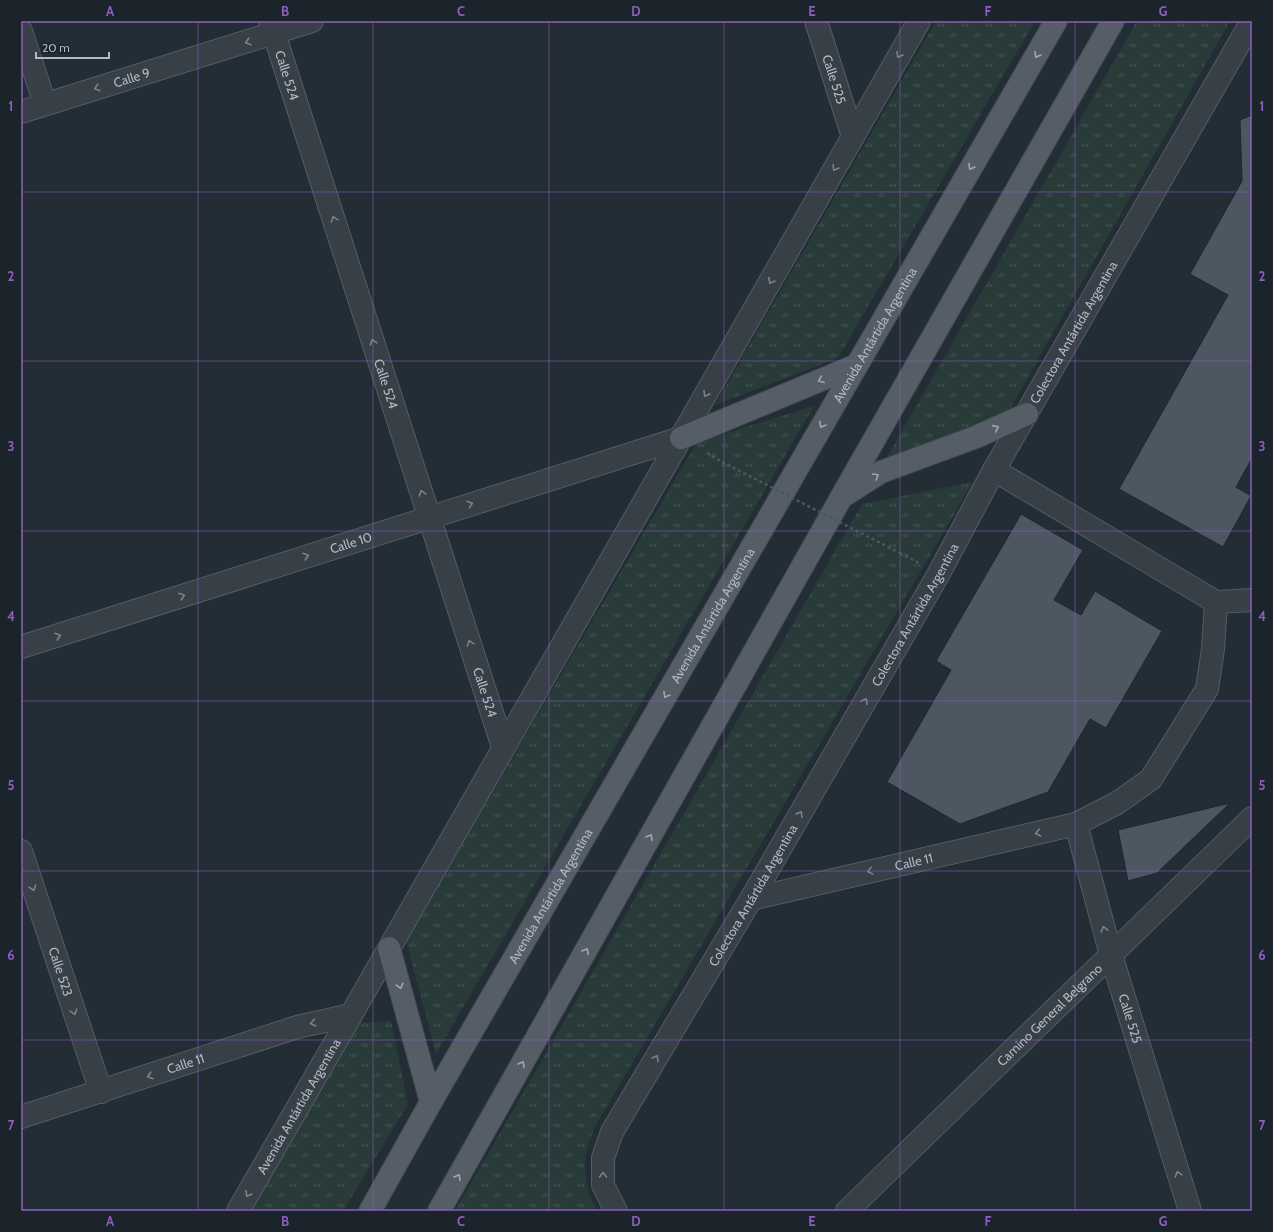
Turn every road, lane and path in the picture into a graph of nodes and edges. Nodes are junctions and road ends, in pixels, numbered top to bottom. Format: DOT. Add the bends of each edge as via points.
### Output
graph roads {
  1 [pos="312,21"];
  2 [pos="816,21"];
  3 [pos="919,21"];
  4 [pos="1056,21"];
  5 [pos="1113,21"];
  6 [pos="1252,21"];
  7 [pos="272,27"];
  8 [pos="21,31"];
  9 [pos="45,104"];
  10 [pos="21,112"];
  11 [pos="852,137"];
  12 [pos="857,365"];
  13 [pos="1026,414"];
  14 [pos="681,438"];
  15 [pos="722,462"];
  16 [pos="994,470"];
  17 [pos="842,496"];
  18 [pos="430,517"];
  19 [pos="900,553"];
  20 [pos="1252,600"];
  21 [pos="1216,602"];
  22 [pos="21,647"];
  23 [pos="504,747"];
  24 [pos="1252,818"];
  25 [pos="1076,824"];
  26 [pos="21,851"];
  27 [pos="751,899"];
  28 [pos="389,948"];
  29 [pos="1111,955"];
  30 [pos="351,1014"];
  31 [pos="101,1092"];
  32 [pos="431,1102"];
  33 [pos="21,1117"];
  34 [pos="238,1211"];
  35 [pos="370,1211"];
  36 [pos="439,1211"];
  37 [pos="616,1211"];
  38 [pos="847,1211"];
  39 [pos="1190,1211"];
  1 -- 7 [label="street, Calle 9"];
  2 -- 11 [label="street, Calle 525"];
  3 -- 11 [label="street, Avenida Antártida Argentina, one-way"];
  4 -- 12 [label="main road, Avenida Antártida Argentina, one-way"];
  5 -- 17 [label="main road"];
  6 -- 13 [label="street, Colectora Antártida Argentina"];
  7 -- 9 [label="street, Calle 9, one-way"];
  18 -- 7 [label="street, Calle 524, one-way"];
  8 -- 9 [label="street"];
  9 -- 10 [label="street, Calle 9"];
  11 -- 14 [label="street, Avenida Antártida Argentina, one-way"];
  12 -- 14 [label="main road, one-way"];
  12 -- 32 [label="main road, Avenida Antártida Argentina, one-way"];
  13 -- 16 [label="street, Colectora Antártida Argentina"];
  17 -- 13 [label="main road, one-way" via="881,472"];
  18 -- 14 [label="street, Calle 10, one-way"];
  14 -- 23 [label="street, Avenida Antártida Argentina"];
  15 -- 19 [label="path, bridge"];
  16 -- 21 [label="street"];
  27 -- 16 [label="street, Colectora Antártida Argentina, one-way" via="938,575"];
  36 -- 17 [label="main road, one-way"];
  22 -- 18 [label="street, Calle 10, one-way"];
  23 -- 18 [label="street, Calle 524, one-way"];
  20 -- 21 [label="street"];
  21 -- 25 [label="street, Calle 11" via="1207,689 1151,779 1117,803"];
  23 -- 28 [label="street, Avenida Antártida Argentina"];
  24 -- 29 [label="street, Camino General Belgrano"];
  25 -- 27 [label="street, Calle 11, one-way"];
  29 -- 25 [label="street, Calle 525, one-way"];
  26 -- 31 [label="street, Calle 523, one-way"];
  37 -- 27 [label="street, Colectora Antártida Argentina, one-way" via="603,1185 603,1158 612,1132"];
  28 -- 30 [label="street, Avenida Antártida Argentina"];
  28 -- 32 [label="main road, one-way"];
  29 -- 38 [label="street, Camino General Belgrano"];
  39 -- 29 [label="street, Calle 525, one-way"];
  30 -- 31 [label="street, Calle 11, one-way" via="297,1026"];
  30 -- 34 [label="street, Avenida Antártida Argentina, one-way"];
  31 -- 33 [label="street, Calle 11"];
  32 -- 35 [label="main road, Avenida Antártida Argentina"];
}
